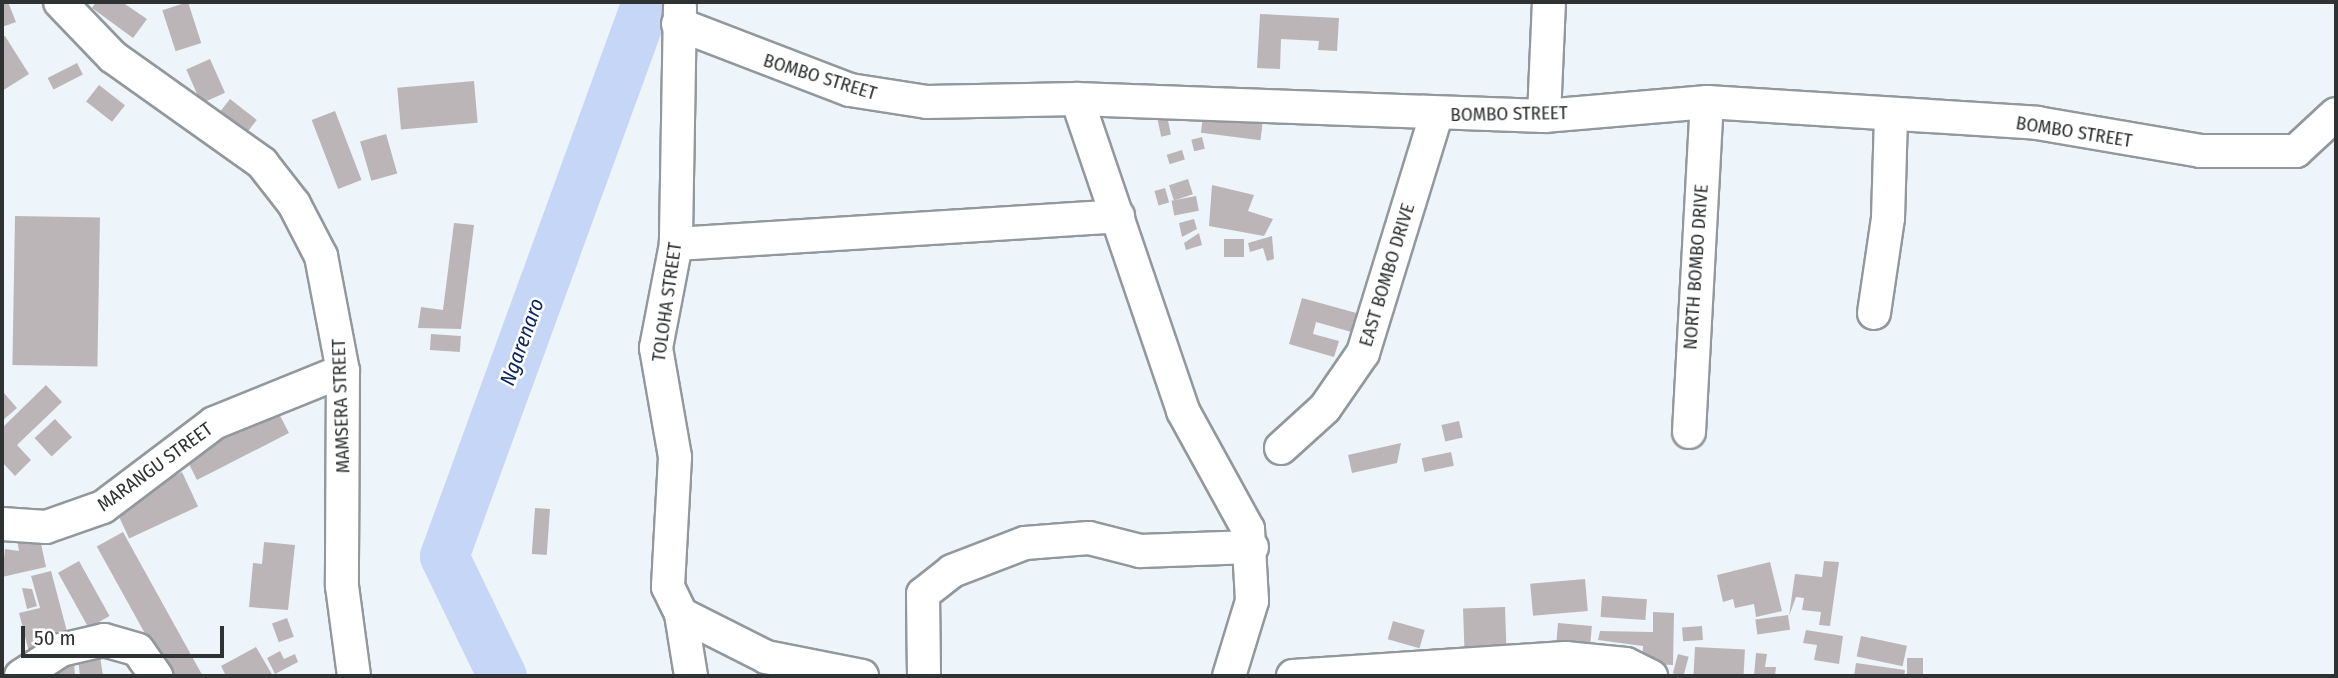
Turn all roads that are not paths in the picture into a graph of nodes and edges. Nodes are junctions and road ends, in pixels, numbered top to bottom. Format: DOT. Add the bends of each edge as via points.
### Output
graph roads {
  1 [pos="60,2"];
  2 [pos="1549,2"];
  3 [pos="679,13"];
  4 [pos="1077,99"];
  5 [pos="1707,102"];
  6 [pos="2336,114"];
  7 [pos="1436,115"];
  8 [pos="1544,116"];
  9 [pos="1891,117"];
  10 [pos="1118,216"];
  11 [pos="676,244"];
  12 [pos="1874,313"];
  13 [pos="343,371"];
  14 [pos="1689,432"];
  15 [pos="1281,448"];
  16 [pos="2,524"];
  17 [pos="1252,547"];
  18 [pos="681,614"];
  19 [pos="21,676"];
  20 [pos="156,676"];
  21 [pos="354,676"];
  22 [pos="691,676"];
  23 [pos="862,676"];
  24 [pos="924,676"];
  25 [pos="1229,676"];
  26 [pos="1293,676"];
  27 [pos="1651,676"];
  1 -- 13 [label="street, MAMSERA STREET" via="113,57 236,142 278,183 321,256"];
  2 -- 8 [label="street"];
  3 -- 4 [label="street, BOMBO STREET" via="730,48 889,98"];
  3 -- 11 [label="street, TOLOHA STREET"];
  4 -- 7 [label="street, BOMBO STREET"];
  4 -- 10 [label="street"];
  5 -- 8 [label="street, BOMBO STREET"];
  5 -- 9 [label="street, BOMBO STREET"];
  5 -- 14 [label="street, NORTH BOMBO DRIVE"];
  6 -- 9 [label="street, BOMBO STREET" via="2296,151 2200,150 2037,123"];
  7 -- 8 [label="street, BOMBO STREET"];
  7 -- 15 [label="street, EAST BOMBO DRIVE" via="1363,353 1325,408"];
  9 -- 12 [label="street" via="1888,219"];
  10 -- 11 [label="street"];
  10 -- 17 [label="street" via="1183,411"];
  11 -- 18 [label="street, TOLOHA STREET" via="656,368 675,457 668,587"];
  13 -- 16 [label="street, MARANGU STREET" via="214,423 83,516 46,527"];
  13 -- 21 [label="street, MAMSERA STREET" via="342,586"];
  17 -- 24 [label="street" via="1140,551 1089,538 1025,543 952,571 923,594"];
  17 -- 25 [label="street" via="1252,601"];
  18 -- 22 [label="street, TOLOHA STREET"];
  18 -- 23 [label="street" via="766,657"];
  19 -- 20 [label="street" via="61,650 104,640 138,650"];
  26 -- 27 [label="street" via="1564,658 1626,664"];
}
